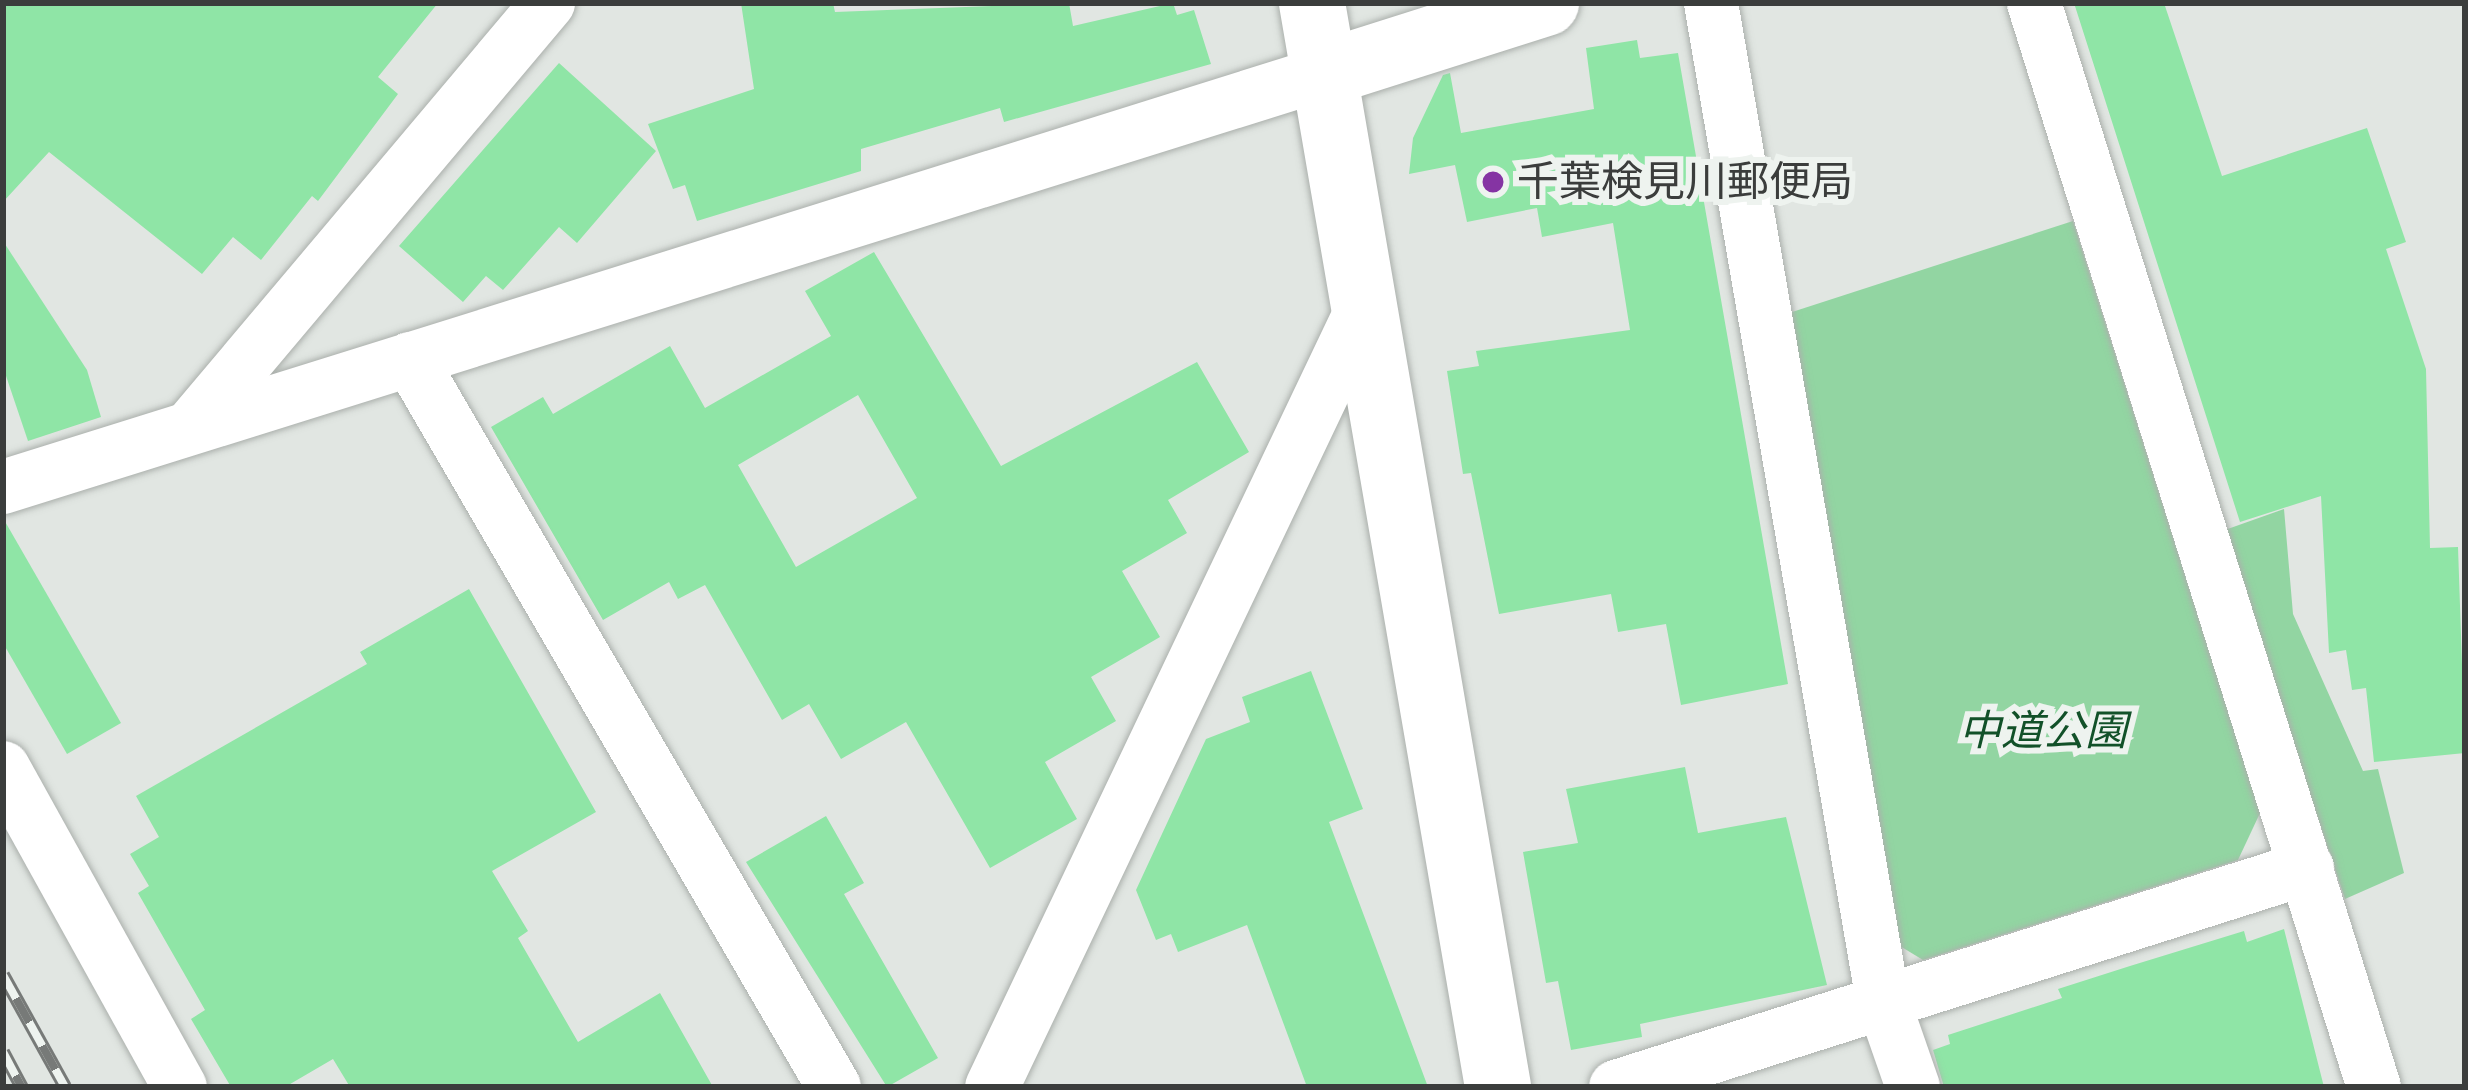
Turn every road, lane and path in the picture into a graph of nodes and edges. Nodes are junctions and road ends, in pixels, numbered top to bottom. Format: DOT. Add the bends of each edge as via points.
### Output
graph roads {
  1 [pos="548,3"];
  2 [pos="1312,3"];
  3 [pos="1546,3"];
  4 [pos="1711,3"];
  5 [pos="2034,3"];
  6 [pos="1325,73"];
  7 [pos="1360,314"];
  8 [pos="410,359"];
  9 [pos="195,422"];
  10 [pos="3,487"];
  11 [pos="3,768"];
  12 [pos="2307,868"];
  13 [pos="1883,1001"];
  14 [pos="180,1087"];
  15 [pos="834,1087"];
  16 [pos="992,1087"];
  17 [pos="1498,1087"];
  18 [pos="1616,1087"];
  19 [pos="1912,1087"];
  20 [pos="2374,1087"];
  1 -- 9 [label="street"];
  2 -- 6 [label="street"];
  3 -- 6 [label="street"];
  4 -- 13 [label="street"];
  5 -- 12 [label="street"];
  6 -- 7 [label="street"];
  6 -- 8 [label="street"];
  7 -- 16 [label="street"];
  7 -- 17 [label="street"];
  8 -- 9 [label="street"];
  8 -- 15 [label="street"];
  9 -- 10 [label="street"];
  11 -- 14 [label="street"];
  12 -- 13 [label="street"];
  12 -- 20 [label="street"];
  13 -- 18 [label="street"];
  13 -- 19 [label="street"];
}
